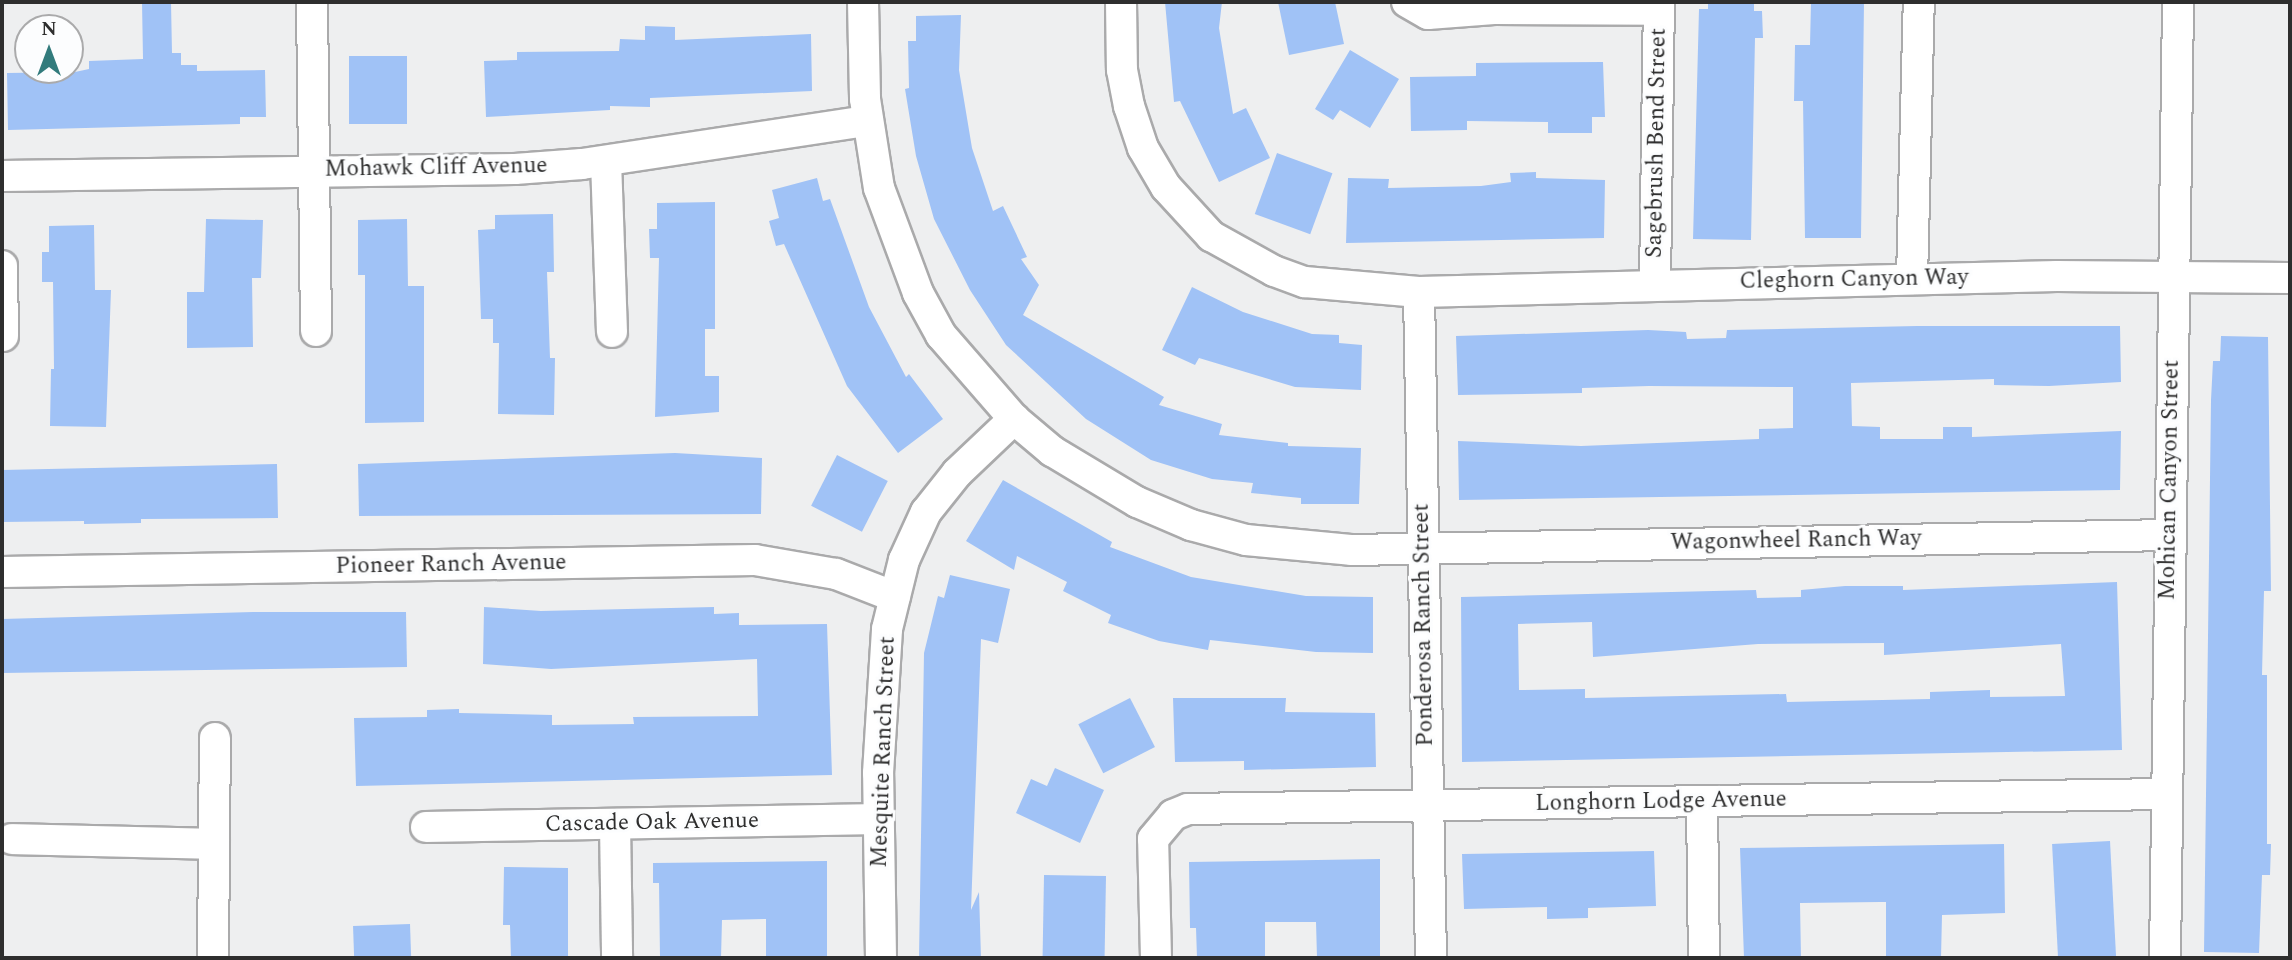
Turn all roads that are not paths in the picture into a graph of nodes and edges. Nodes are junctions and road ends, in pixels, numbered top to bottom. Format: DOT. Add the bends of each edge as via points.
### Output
graph roads {
  1 [pos="312,2"];
  2 [pos="863,2"];
  3 [pos="1121,2"];
  4 [pos="1407,2"];
  5 [pos="1919,2"];
  6 [pos="2178,2"];
  7 [pos="1659,6"];
  8 [pos="868,121"];
  9 [pos="606,161"];
  10 [pos="314,171"];
  11 [pos="2,176"];
  12 [pos="2,266"];
  13 [pos="2173,274"];
  14 [pos="2290,278"];
  15 [pos="1912,279"];
  16 [pos="1655,284"];
  17 [pos="1419,292"];
  18 [pos="316,331"];
  19 [pos="612,332"];
  20 [pos="3,336"];
  21 [pos="1014,419"];
  22 [pos="2170,535"];
  23 [pos="1423,549"];
  24 [pos="2,572"];
  25 [pos="895,597"];
  26 [pos="215,738"];
  27 [pos="2166,794"];
  28 [pos="1702,801"];
  29 [pos="1427,806"];
  30 [pos="879,819"];
  31 [pos="615,824"];
  32 [pos="426,827"];
  33 [pos="12,839"];
  34 [pos="214,844"];
  35 [pos="213,958"];
  36 [pos="617,958"];
  37 [pos="881,958"];
  38 [pos="1156,958"];
  39 [pos="1431,958"];
  40 [pos="1704,958"];
  41 [pos="2165,958"];
  1 -- 10 [label="street"];
  2 -- 8 [label="street, Wagonwheel Ranch Way"];
  3 -- 17 [label="street, Cleghorn Canyon Way" via="1122,70 1143,148 1166,187 1211,236 1274,271 1305,282"];
  4 -- 7 [label="street" via="1429,14"];
  5 -- 15 [label="street"];
  6 -- 13 [label="street, Mohican Canyon Street"];
  7 -- 16 [label="street, Sagebrush Bend Street"];
  8 -- 9 [label="street, Mohawk Cliff Avenue"];
  8 -- 21 [label="street, Wagonwheel Ranch Way" via="879,188 918,293 941,335"];
  9 -- 10 [label="street, Mohawk Cliff Avenue" via="514,169"];
  9 -- 19 [label="street"];
  10 -- 11 [label="street, Mohawk Cliff Avenue"];
  10 -- 18 [label="street"];
  12 -- 20 [label="street"];
  13 -- 14 [label="street, Cleghorn Canyon Way"];
  13 -- 15 [label="street, Cleghorn Canyon Way"];
  13 -- 22 [label="street, Mohican Canyon Street"];
  15 -- 16 [label="street, Cleghorn Canyon Way"];
  16 -- 17 [label="street, Cleghorn Canyon Way"];
  17 -- 23 [label="street, Ponderosa Ranch Street"];
  21 -- 23 [label="street, Wagonwheel Ranch Way" via="1094,479 1191,525 1298,548"];
  21 -- 25 [label="street, Mesquite Ranch Street" via="957,473 926,512 904,560"];
  22 -- 23 [label="street, Wagonwheel Ranch Way"];
  22 -- 27 [label="street, Mohican Canyon Street"];
  23 -- 29 [label="street, Ponderosa Ranch Street"];
  24 -- 25 [label="street, Pioneer Ranch Avenue" via="755,560 836,574"];
  25 -- 30 [label="street, Mesquite Ranch Street" via="882,686"];
  26 -- 34 [label="street"];
  27 -- 28 [label="street, Longhorn Lodge Avenue"];
  27 -- 41 [label="street, Mohican Canyon Street"];
  28 -- 29 [label="street, Longhorn Lodge Avenue"];
  28 -- 40 [label="street"];
  29 -- 38 [label="street, Longhorn Lodge Avenue" via="1188,809 1173,815 1153,839"];
  29 -- 39 [label="street, Ponderosa Ranch Street"];
  30 -- 31 [label="street, Cascade Oak Avenue"];
  30 -- 37 [label="street, Mesquite Ranch Street"];
  31 -- 32 [label="street, Cascade Oak Avenue"];
  31 -- 36 [label="street"];
  33 -- 34 [label="street"];
  34 -- 35 [label="street"];
}
